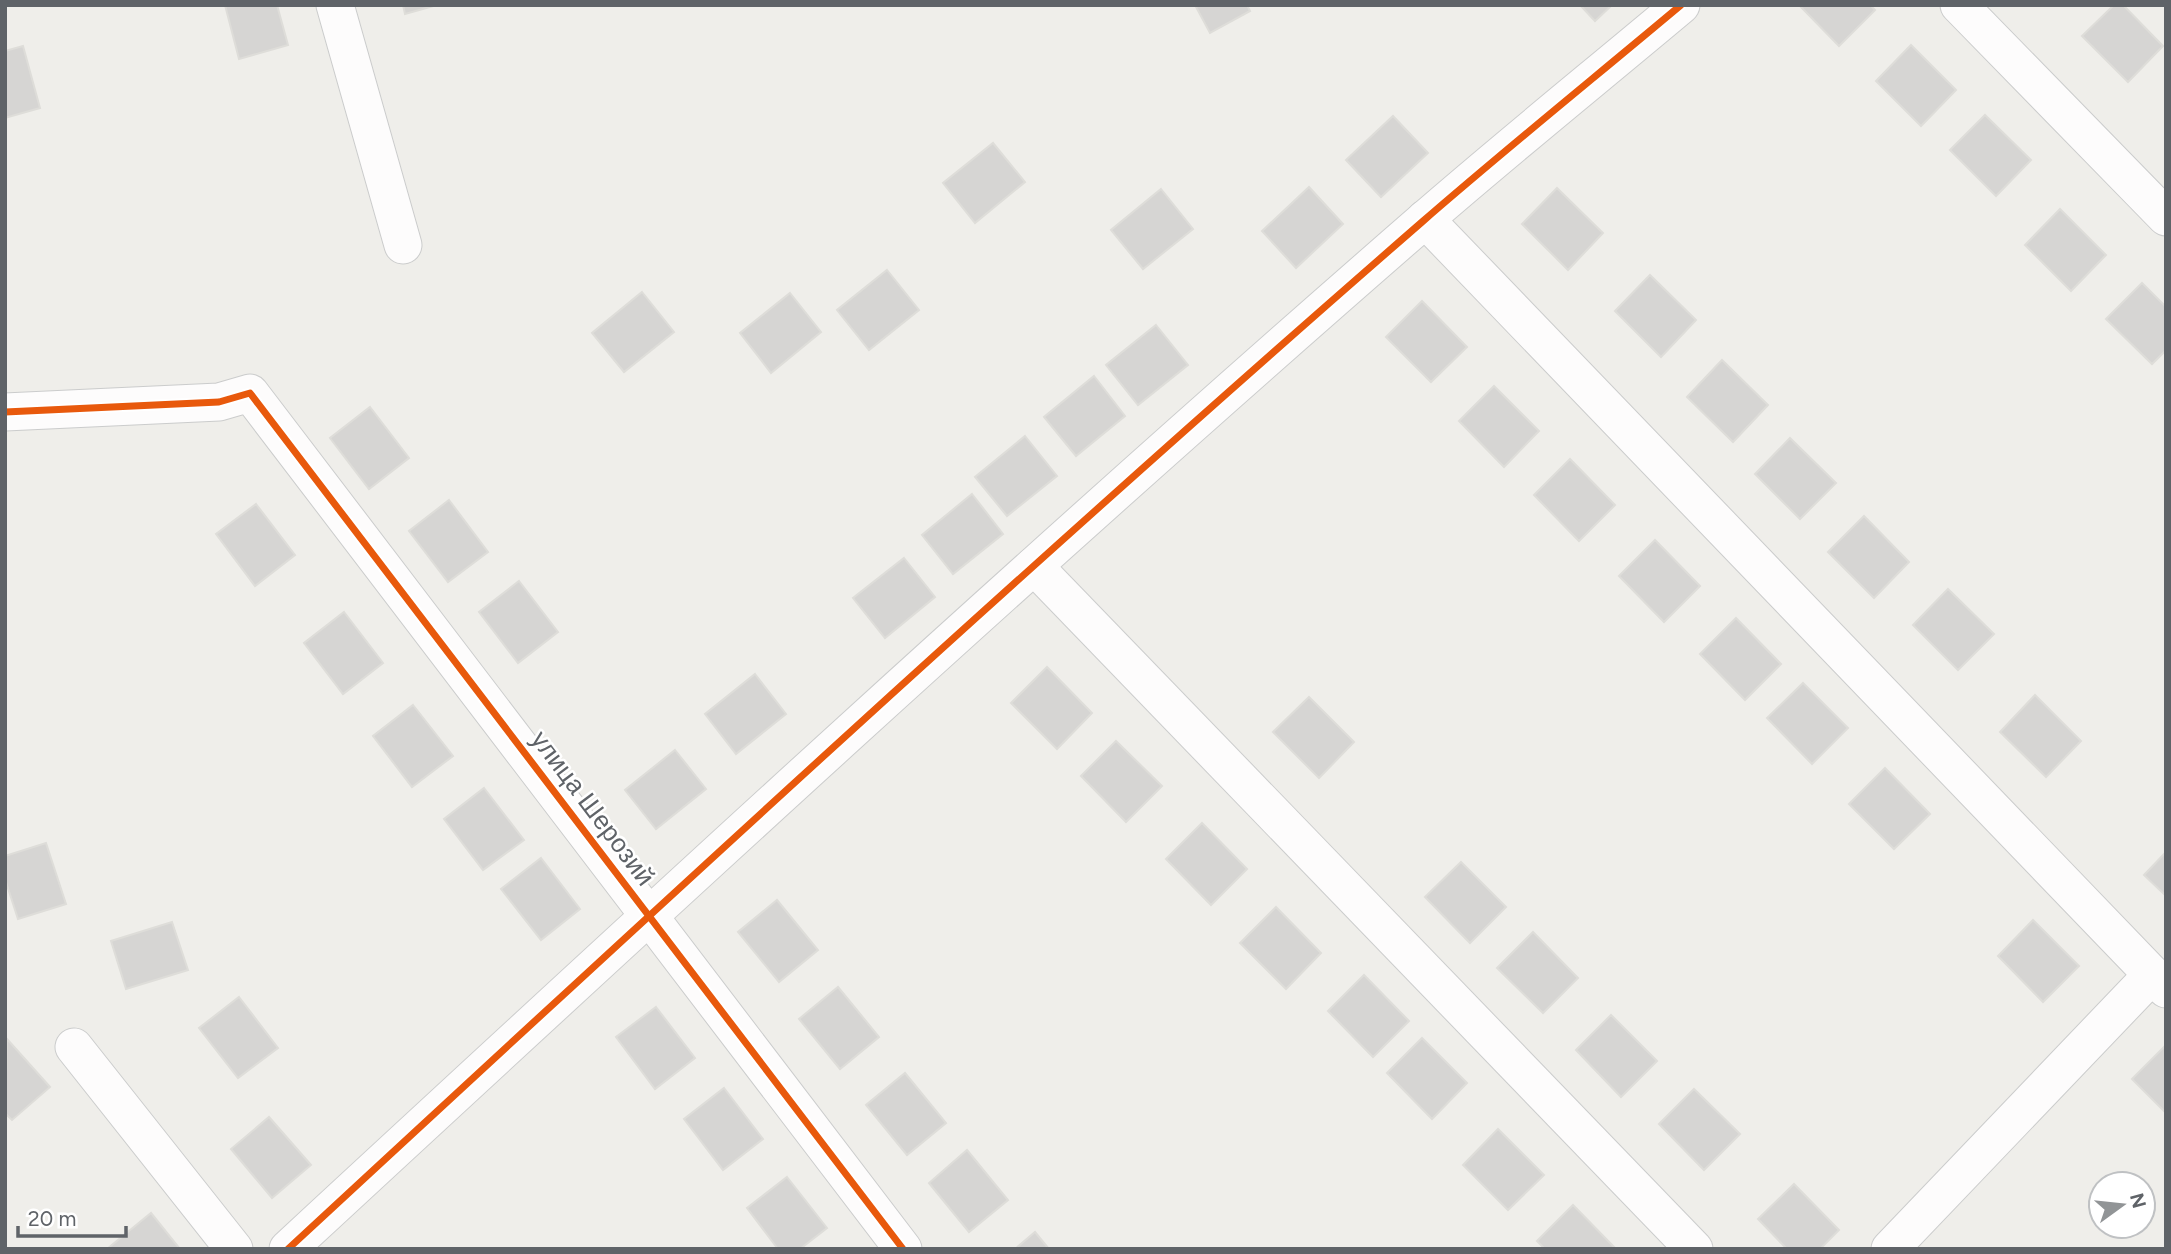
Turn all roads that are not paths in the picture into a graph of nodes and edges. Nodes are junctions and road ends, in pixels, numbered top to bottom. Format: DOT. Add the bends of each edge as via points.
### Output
graph roads {
  1 [pos="335,5"];
  2 [pos="1681,5"];
  3 [pos="1959,5"];
  4 [pos="2166,217"];
  5 [pos="1425,219"];
  6 [pos="403,245"];
  7 [pos="5,412"];
  8 [pos="1034,566"];
  9 [pos="648,915"];
  10 [pos="2159,982"];
  11 [pos="74,1047"];
  12 [pos="234,1249"];
  13 [pos="288,1249"];
  14 [pos="903,1249"];
  15 [pos="1694,1249"];
  16 [pos="1890,1249"];
  1 -- 6 [label="street"];
  2 -- 5 [label="street"];
  3 -- 4 [label="street"];
  5 -- 8 [label="street"];
  5 -- 10 [label="street"];
  7 -- 9 [label="street, улица Шерозий" via="219,402 250,393"];
  8 -- 9 [label="street"];
  8 -- 15 [label="street"];
  9 -- 13 [label="street"];
  9 -- 14 [label="street, улица Шерозий"];
  10 -- 16 [label="street"];
  11 -- 12 [label="street"];
}
